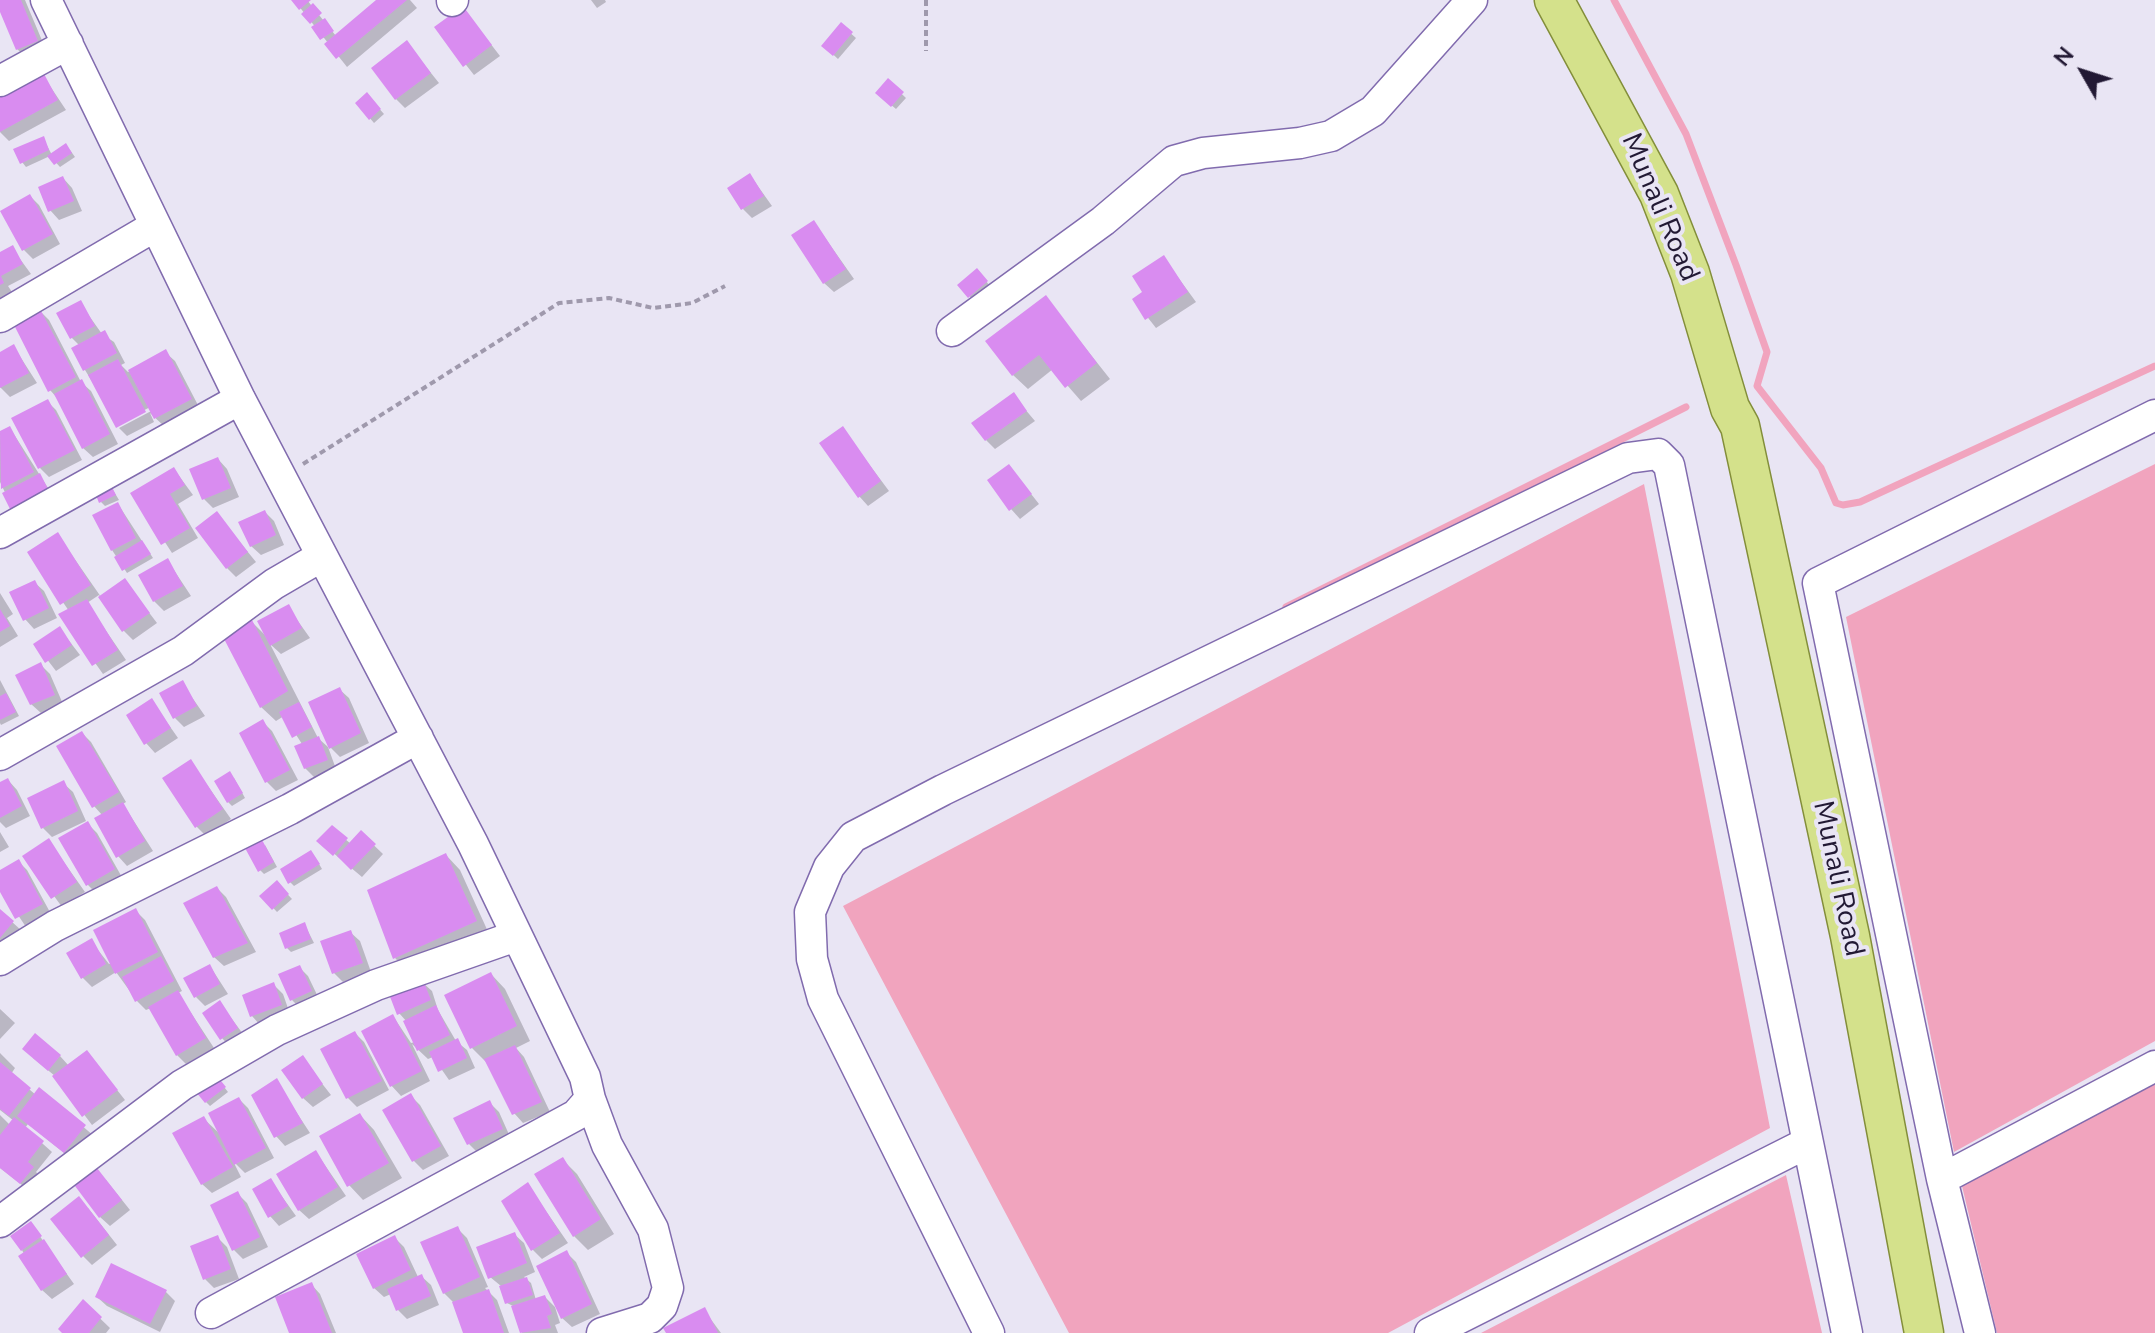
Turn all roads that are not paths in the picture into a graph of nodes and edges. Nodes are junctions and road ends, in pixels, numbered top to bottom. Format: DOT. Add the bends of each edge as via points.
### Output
graph roads {
  1 [pos="46,0"];
  2 [pos="1472,0"];
  3 [pos="1554,0"];
  4 [pos="1573,0"];
  5 [pos="68,44"];
  6 [pos="0,81"];
  7 [pos="155,226"];
  8 [pos="0,317"];
  9 [pos="952,331"];
  10 [pos="240,399"];
  11 [pos="2155,415"];
  12 [pos="1740,426"];
  13 [pos="0,533"];
  14 [pos="322,556"];
  15 [pos="418,738"];
  16 [pos="0,755"];
  17 [pos="516,936"];
  18 [pos="0,960"];
  19 [pos="2155,1066"];
  20 [pos="590,1099"];
  21 [pos="1805,1144"];
  22 [pos="1942,1179"];
  23 [pos="0,1222"];
  24 [pos="211,1313"];
  25 [pos="602,1333"];
  26 [pos="989,1333"];
  27 [pos="1430,1333"];
  28 [pos="1847,1333"];
  29 [pos="1924,1333"];
  30 [pos="1980,1333"];
  1 -- 5 [label="street"];
  2 -- 9 [label="street" via="1373,111 1331,136 1174,161 1103,221"];
  3 -- 12 [label="main road, Munali Road" via="1659,194"];
  4 -- 12 [label="main road, Munali Road" via="1674,188 1746,402"];
  5 -- 6 [label="street"];
  5 -- 7 [label="street"];
  7 -- 8 [label="street"];
  7 -- 10 [label="street"];
  10 -- 13 [label="street"];
  10 -- 14 [label="street"];
  11 -- 22 [label="street" via="1818,583"];
  12 -- 29 [label="main road, Munali Road" via="1850,936"];
  14 -- 15 [label="street"];
  14 -- 16 [label="street" via="183,651"];
  15 -- 17 [label="street"];
  15 -- 18 [label="street" via="290,809 55,926"];
  17 -- 20 [label="street" via="585,1077"];
  17 -- 23 [label="street" via="376,985 277,1030 182,1085"];
  19 -- 22 [label="street"];
  20 -- 24 [label="street" via="576,1115"];
  20 -- 25 [label="street" via="607,1145 653,1229 668,1288 662,1306 650,1318"];
  21 -- 26 [label="street" via="1669,465 1658,454 1628,458 943,790 853,837 829,867 810,912 812,959 823,999"];
  21 -- 27 [label="street"];
  21 -- 28 [label="street"];
  22 -- 30 [label="street"];
}
